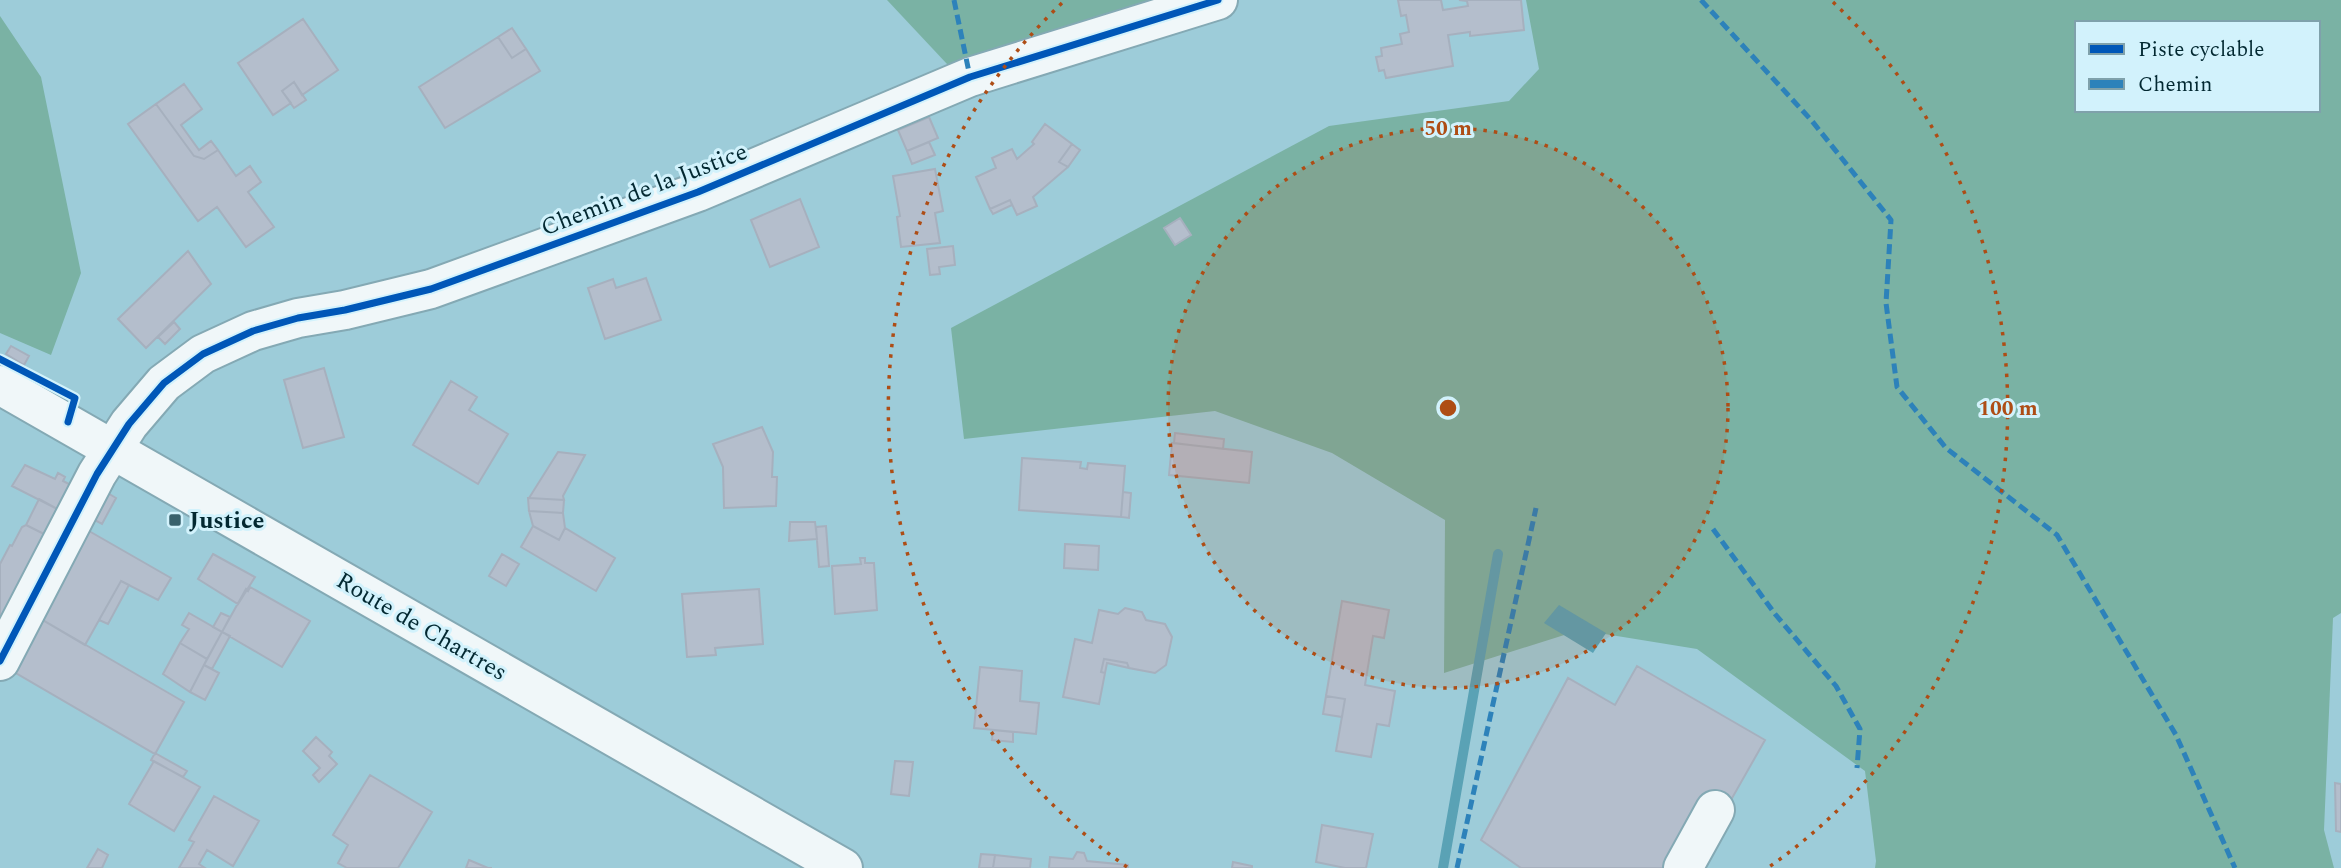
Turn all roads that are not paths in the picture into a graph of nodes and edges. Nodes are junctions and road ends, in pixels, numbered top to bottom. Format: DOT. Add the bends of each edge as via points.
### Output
graph roads {
  1 [pos="1218,0"];
  2 [pos="0,384"];
  3 [pos="113,448"];
  4 [pos="0,661"];
  5 [pos="1715,810"];
  6 [pos="844,868"];
  7 [pos="1682,868"];
  1 -- 3 [label="street, Chemin de la Justice" via="962,80 698,192 431,289 253,331 203,354 164,383"];
  2 -- 3 [label="street, Route de Chartres"];
  3 -- 4 [label="street, Chemin de la Justice"];
  3 -- 6 [label="street, Route de Chartres"];
  5 -- 7 [label="street"];
}
